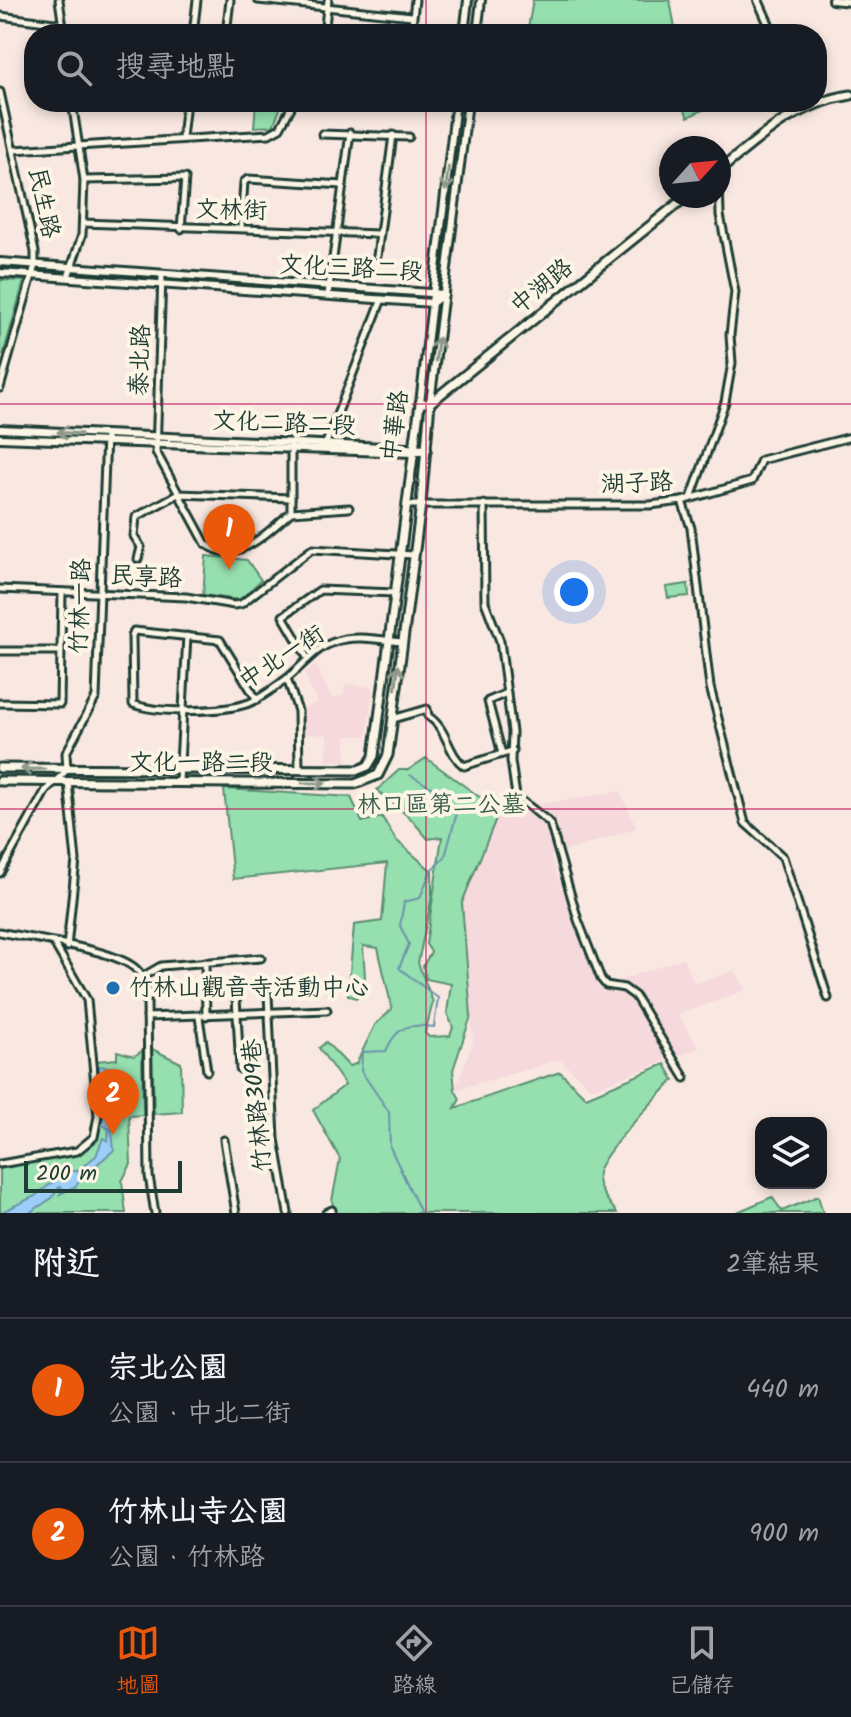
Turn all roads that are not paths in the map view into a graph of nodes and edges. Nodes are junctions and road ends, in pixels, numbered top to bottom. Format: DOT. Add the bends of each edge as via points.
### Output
graph roads {
  1 [pos="59,0"];
  2 [pos="197,0"];
  3 [pos="230,0"];
  4 [pos="258,0"];
  5 [pos="415,0"];
  6 [pos="468,0"];
  7 [pos="481,0"];
  8 [pos="758,0"];
  9 [pos="832,0"];
  10 [pos="851,2"];
  11 [pos="328,3"];
  12 [pos="0,16"];
  13 [pos="412,16"];
  14 [pos="62,24"];
  15 [pos="194,24"];
  16 [pos="227,24"];
  17 [pos="325,24"];
  18 [pos="412,24"];
  19 [pos="465,24"];
  20 [pos="478,24"];
  21 [pos="769,24"];
  22 [pos="0,92"];
  23 [pos="851,95"];
  24 [pos="827,100"];
  25 [pos="73,112"];
  26 [pos="185,112"];
  27 [pos="289,112"];
  28 [pos="455,112"];
  29 [pos="467,112"];
  30 [pos="793,112"];
  31 [pos="350,133"];
  32 [pos="322,134"];
  33 [pos="393,135"];
  34 [pos="409,137"];
  35 [pos="182,138"];
  36 [pos="78,148"];
  37 [pos="14,150"];
  38 [pos="731,161"];
  39 [pos="84,180"];
  40 [pos="343,185"];
  41 [pos="672,208"];
  42 [pos="720,208"];
  43 [pos="83,223"];
  44 [pos="241,227"];
  45 [pos="181,229"];
  46 [pos="335,233"];
  47 [pos="378,234"];
  48 [pos="377,256"];
  49 [pos="0,262"];
  50 [pos="35,265"];
  51 [pos="70,268"];
  52 [pos="0,273"];
  53 [pos="32,275"];
  54 [pos="68,277"];
  55 [pos="162,279"];
  56 [pos="329,284"];
  57 [pos="433,291"];
  58 [pos="444,294"];
  59 [pos="328,295"];
  60 [pos="382,299"];
  61 [pos="432,303"];
  62 [pos="0,388"];
  63 [pos="420,403"];
  64 [pos="430,403"];
  65 [pos="0,429"];
  66 [pos="106,435"];
  67 [pos="851,437"];
  68 [pos="0,438"];
  69 [pos="155,442"];
  70 [pos="326,443"];
  71 [pos="105,444"];
  72 [pos="291,446"];
  73 [pos="414,449"];
  74 [pos="427,449"];
  75 [pos="178,494"];
  76 [pos="291,498"];
  77 [pos="691,498"];
  78 [pos="682,501"];
  79 [pos="421,504"];
  80 [pos="484,504"];
  81 [pos="406,505"];
  82 [pos="349,508"];
  83 [pos="291,512"];
  84 [pos="401,553"];
  85 [pos="413,555"];
  86 [pos="138,559"];
  87 [pos="0,589"];
  88 [pos="62,592"];
  89 [pos="100,593"];
  90 [pos="395,593"];
  91 [pos="187,636"];
  92 [pos="388,640"];
  93 [pos="402,642"];
  94 [pos="0,651"];
  95 [pos="61,651"];
  96 [pos="308,659"];
  97 [pos="287,679"];
  98 [pos="507,693"];
  99 [pos="257,700"];
  100 [pos="0,703"];
  101 [pos="182,710"];
  102 [pos="392,719"];
  103 [pos="513,751"];
  104 [pos="502,754"];
  105 [pos="388,755"];
  106 [pos="374,756"];
  107 [pos="0,768"];
  108 [pos="67,770"];
  109 [pos="179,771"];
  110 [pos="299,771"];
  111 [pos="0,781"];
  112 [pos="55,782"];
  113 [pos="68,782"];
  114 [pos="179,782"];
  115 [pos="0,873"];
  116 [pos="0,932"];
  117 [pos="54,944"];
  118 [pos="67,947"];
  119 [pos="261,958"];
  120 [pos="205,962"];
  121 [pos="142,977"];
  122 [pos="268,994"];
  123 [pos="236,997"];
  124 [pos="828,998"];
  125 [pos="327,1010"];
  126 [pos="269,1013"];
  127 [pos="238,1014"];
  128 [pos="202,1016"];
  129 [pos="147,1017"];
  130 [pos="240,1069"];
  131 [pos="207,1071"];
  132 [pos="685,1078"];
  133 [pos="224,1140"];
  134 [pos="0,1164"];
  135 [pos="155,1213"];
  136 [pos="236,1213"];
  137 [pos="288,1213"];
  1 -- 14 [label="street"];
  2 -- 15 [label="street"];
  3 -- 16 [label="street"];
  4 -- 11 [label="street"];
  5 -- 13 [label="street"];
  6 -- 19 [label="street"];
  7 -- 20 [label="street"];
  8 -- 21 [label="street"];
  9 -- 10 [label="street"];
  11 -- 13 [label="street"];
  11 -- 17 [label="street"];
  12 -- 14 [label="street"];
  13 -- 18 [label="street"];
  22 -- 37 [label="street, 民生路"];
  23 -- 24 [label="main road"];
  25 -- 36 [label="street"];
  26 -- 35 [label="street"];
  27 -- 35 [label="street" via="280,128 269,134"];
  28 -- 57 [label="street, 中華路, one-way"];
  29 -- 58 [label="street, 中華路"];
  30 -- 38 [label="main road"];
  31 -- 32 [label="street"];
  31 -- 33 [label="street"];
  31 -- 40 [label="street"];
  33 -- 34 [label="street"];
  33 -- 47 [label="street"];
  35 -- 36 [label="street"];
  36 -- 37 [label="street"];
  36 -- 39 [label="street"];
  37 -- 50 [label="street, 民生路"];
  39 -- 43 [label="street"];
  39 -- 45 [label="street" via="185,178"];
  40 -- 44 [label="street" via="246,179"];
  40 -- 46 [label="street"];
  41 -- 64 [label="main road, 中湖路"];
  42 -- 77 [label="street" via="735,292 732,363 725,402"];
  43 -- 45 [label="street, 文林街"];
  43 -- 51 [label="street"];
  44 -- 45 [label="street, 文林街"];
  44 -- 46 [label="street, 文林街"];
  46 -- 47 [label="street, 文林街"];
  46 -- 56 [label="street"];
  47 -- 48 [label="street"];
  49 -- 50 [label="street, 文化三路二段"];
  50 -- 51 [label="street, 文化三路二段"];
  50 -- 53 [label="street, 民生路"];
  51 -- 54 [label="street"];
  51 -- 55 [label="street, 文化三路二段"];
  52 -- 53 [label="street, 文化三路二段"];
  53 -- 54 [label="street, 文化三路二段"];
  53 -- 62 [label="street, 民生路"];
  54 -- 55 [label="street, 文化三路二段"];
  55 -- 56 [label="street, 文化三路二段"];
  55 -- 59 [label="street, 文化三路二段"];
  55 -- 69 [label="street, 泰北路"];
  56 -- 57 [label="street, 文化三路二段"];
  56 -- 59 [label="street"];
  57 -- 58 [label="street, 文化三路二段"];
  57 -- 61 [label="street, 中華路"];
  58 -- 61 [label="street, 文化三路二段"];
  64 -- 58 [label="street, 中華路, one-way"];
  59 -- 60 [label="street, 文化三路二段"];
  60 -- 61 [label="street, 文化三路二段"];
  60 -- 70 [label="street"];
  61 -- 63 [label="street, 中華路"];
  63 -- 64 [label="main road"];
  63 -- 73 [label="main road, 中華路"];
  64 -- 74 [label="main road, 中華路"];
  66 -- 65 [label="street, 文化二路二段, one-way"];
  66 -- 69 [label="street, 文化二路二段"];
  66 -- 71 [label="street, 竹林一路"];
  67 -- 77 [label="street, 湖子路" via="761,460 752,481"];
  68 -- 71 [label="street, 文化二路二段"];
  69 -- 71 [label="street, 文化二路二段"];
  69 -- 72 [label="street, 文化二路二段"];
  69 -- 75 [label="street"];
  70 -- 72 [label="street, 文化二路二段"];
  70 -- 73 [label="street, 文化二路二段"];
  71 -- 89 [label="street, 竹林一路"];
  72 -- 73 [label="street, 文化二路二段"];
  72 -- 76 [label="street"];
  73 -- 74 [label="street, 文化二路二段"];
  73 -- 81 [label="main road, 中華路"];
  74 -- 79 [label="main road, 中華路"];
  75 -- 76 [label="street"];
  75 -- 83 [label="street" via="206,544 217,549 250,547"];
  75 -- 86 [label="street" via="136,517"];
  76 -- 83 [label="street"];
  77 -- 78 [label="street, 湖子路"];
  78 -- 80 [label="street, 湖子路"];
  78 -- 124 [label="street" via="691,528 710,687 745,823 783,857"];
  79 -- 80 [label="street, 湖子路"];
  79 -- 81 [label="street, 湖子路"];
  79 -- 85 [label="main road, 中華路"];
  80 -- 98 [label="street" via="485,602 500,641"];
  81 -- 84 [label="main road, 中華路"];
  82 -- 83 [label="street"];
  84 -- 85 [label="street, 民享路"];
  84 -- 89 [label="street, 民享路" via="312,549 234,605"];
  84 -- 90 [label="main road, 中華路"];
  85 -- 93 [label="main road, 中華路"];
  87 -- 88 [label="street, 民享路"];
  88 -- 89 [label="street, 民享路"];
  88 -- 95 [label="street"];
  89 -- 108 [label="street, 竹林一路" via="96,697 66,753"];
  90 -- 92 [label="main road, 中華路"];
  90 -- 96 [label="street" via="320,590 283,616"];
  91 -- 99 [label="street" via="226,645"];
  91 -- 101 [label="street"];
  91 -- 101 [label="street, 中北一街" via="134,631 133,704"];
  92 -- 93 [label="street, 中北一街"];
  92 -- 96 [label="street, 中北一街" via="333,642"];
  92 -- 106 [label="main road, 中華路"];
  102 -- 93 [label="main road, 中華路, one-way"];
  94 -- 95 [label="street"];
  95 -- 100 [label="street" via="60,704"];
  96 -- 97 [label="street, 中北一街"];
  97 -- 99 [label="street, 中北一街"];
  97 -- 110 [label="street" via="298,711"];
  98 -- 103 [label="street"];
  98 -- 104 [label="street" via="488,701"];
  99 -- 101 [label="street, 中北一街" via="237,707"];
  101 -- 109 [label="street"];
  102 -- 104 [label="street" via="427,709 464,766"];
  102 -- 105 [label="main road, 中華路"];
  103 -- 104 [label="street"];
  103 -- 132 [label="street" via="516,796 550,823 601,979 635,996"];
  114 -- 105 [label="main road, 文化一路二段, one-way" via="355,784 378,775"];
  106 -- 110 [label="main road, 文化一路二段" via="358,770"];
  108 -- 107 [label="main road, 文化一路二段, one-way"];
  108 -- 109 [label="main road, 文化一路二段"];
  108 -- 112 [label="street"];
  108 -- 113 [label="main road"];
  109 -- 110 [label="main road, 文化一路二段"];
  109 -- 114 [label="street"];
  111 -- 112 [label="main road, 文化一路二段"];
  112 -- 113 [label="main road, 文化一路二段"];
  112 -- 115 [label="street"];
  113 -- 114 [label="main road, 文化一路二段"];
  113 -- 118 [label="street" via="76,860"];
  116 -- 117 [label="street"];
  117 -- 118 [label="street"];
  117 -- 134 [label="street" via="87,1000 98,1116 94,1137 77,1151"];
  118 -- 121 [label="street" via="122,959"];
  119 -- 120 [label="street"];
  120 -- 121 [label="street" via="161,966"];
  120 -- 128 [label="street"];
  121 -- 129 [label="street"];
  122 -- 126 [label="street, 竹林路309巷"];
  123 -- 127 [label="street"];
  125 -- 126 [label="street"];
  126 -- 127 [label="street"];
  126 -- 137 [label="street, 竹林路309巷" via="275,1139"];
  127 -- 128 [label="street"];
  127 -- 130 [label="street"];
  128 -- 129 [label="street"];
  128 -- 131 [label="street"];
  129 -- 135 [label="street" via="149,1176"];
  133 -- 136 [label="street"];
}
